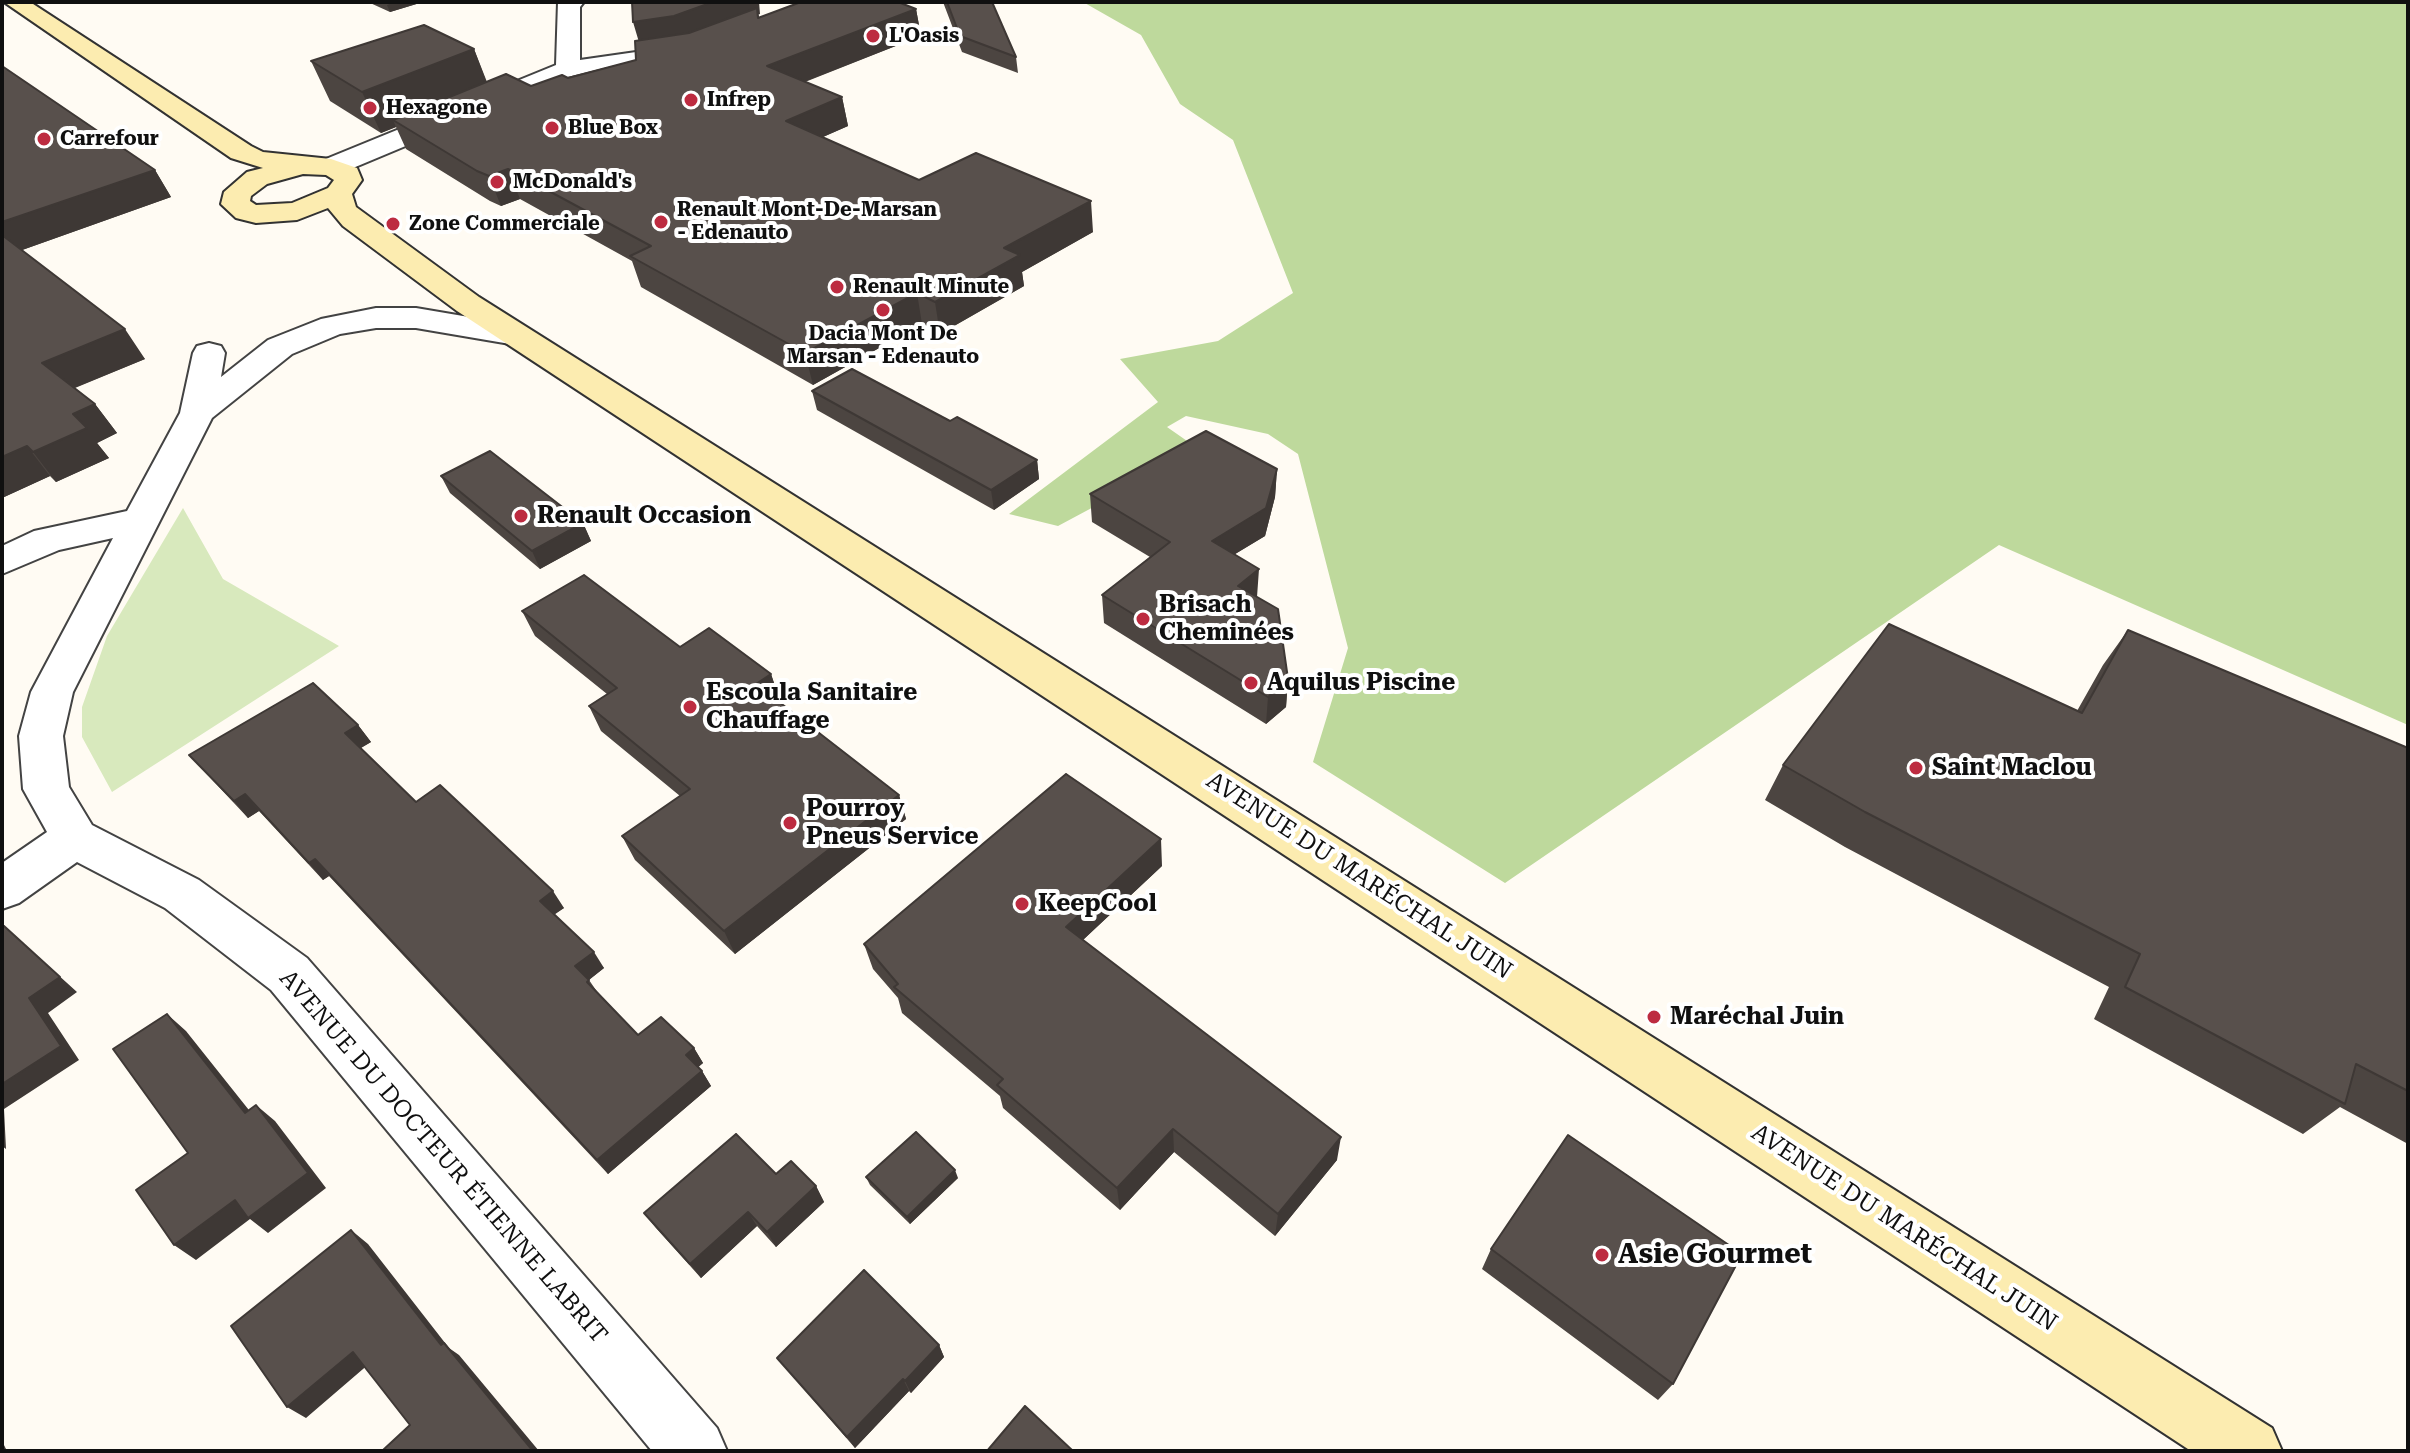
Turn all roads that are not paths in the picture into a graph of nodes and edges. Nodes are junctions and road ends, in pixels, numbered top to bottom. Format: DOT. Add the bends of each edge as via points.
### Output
graph roads {
  1 [pos="15,2"];
  2 [pos="573,2"];
  3 [pos="2,13"];
  4 [pos="716,42"];
  5 [pos="568,69"];
  6 [pos="324,175"];
  7 [pos="246,185"];
  8 [pos="282,213"];
  9 [pos="468,304"];
  10 [pos="516,335"];
  11 [pos="209,353"];
  12 [pos="197,413"];
  13 [pos="142,520"];
  14 [pos="2,561"];
  15 [pos="75,838"];
  16 [pos="2,889"];
  17 [pos="694,1451"];
  18 [pos="2249,1451"];
  1 -- 6 [label="main road" via="241,152"];
  2 -- 5 [label="street"];
  3 -- 7 [label="main road" via="232,169"];
  4 -- 5 [label="street" via="687,53"];
  5 -- 6 [label="street"];
  6 -- 7 [label="main road" via="271,172"];
  6 -- 8 [label="main road" via="313,206"];
  6 -- 9 [label="main road, AVENUE DU MARÉCHAL JUIN" via="353,220"];
  7 -- 8 [label="main road" via="234,199 240,208 256,214"];
  8 -- 9 [label="main road, AVENUE DU MARÉCHAL JUIN"];
  9 -- 10 [label="main road, AVENUE DU MARÉCHAL JUIN"];
  10 -- 12 [label="street" via="416,318 332,326 280,347"];
  10 -- 18 [label="main road, AVENUE DU MARÉCHAL JUIN"];
  11 -- 12 [label="street"];
  12 -- 13 [label="street"];
  13 -- 14 [label="street" via="48,540"];
  13 -- 15 [label="street" via="52,692 41,736 46,789"];
  15 -- 16 [label="street"];
  15 -- 17 [label="street, AVENUE DU DOCTEUR ÉTIENNE LABRIT" via="182,894 289,974"];
}
